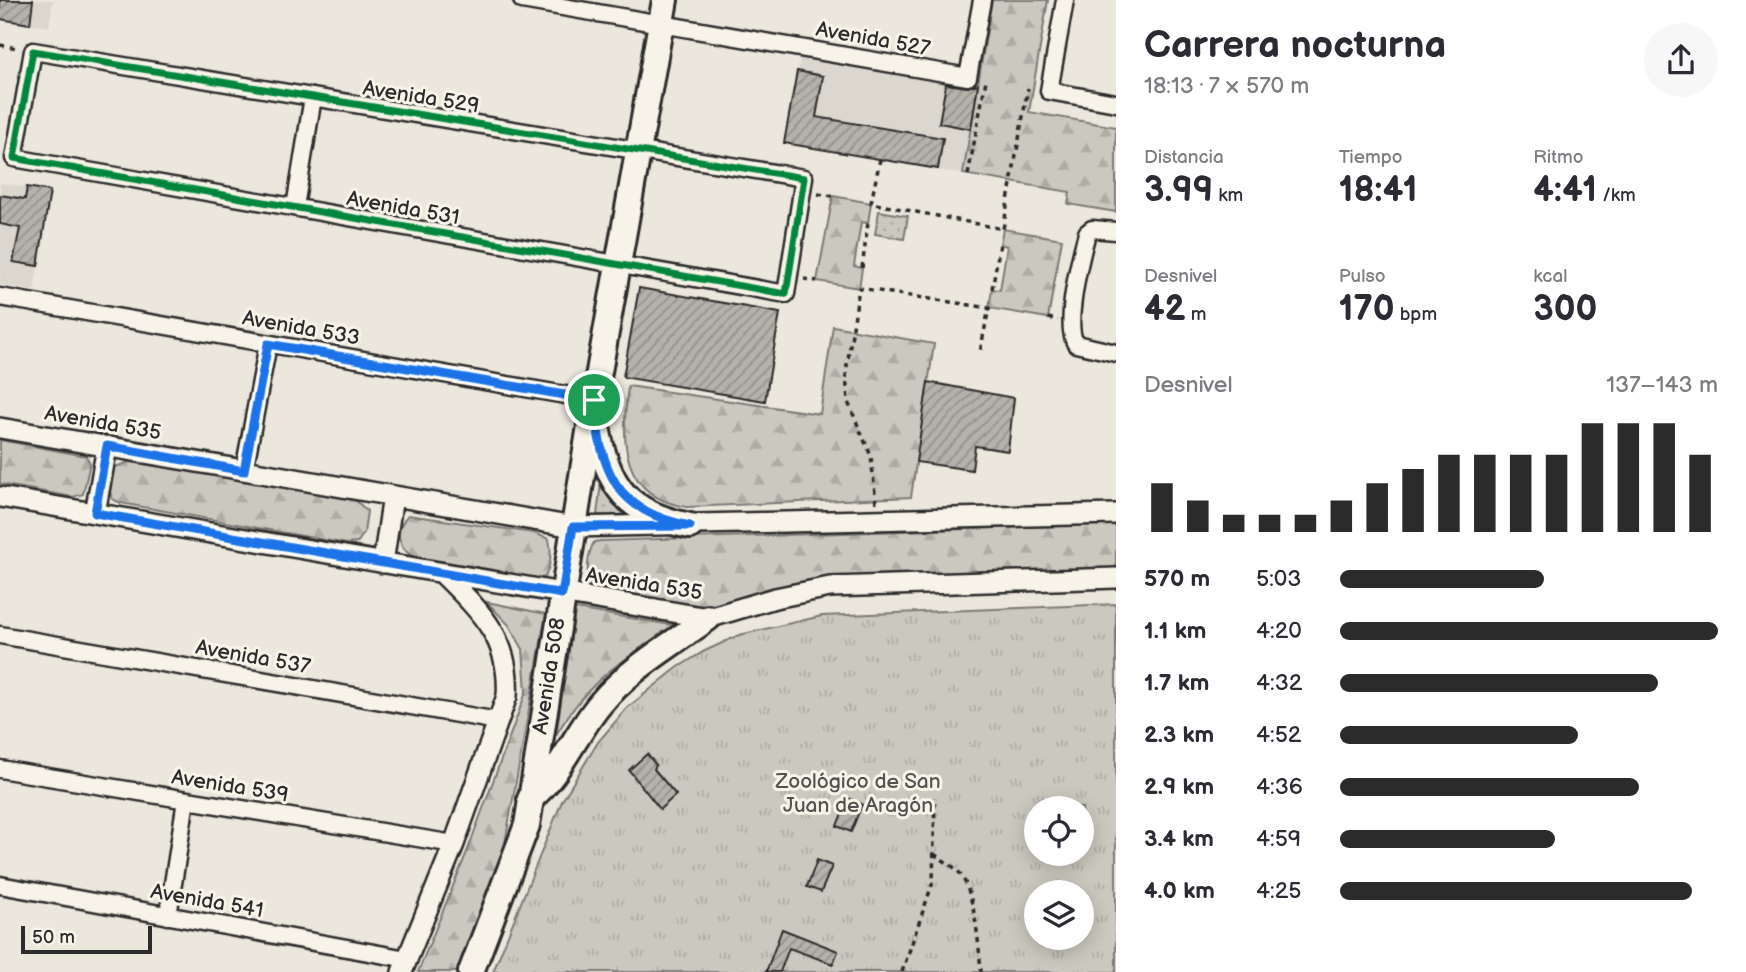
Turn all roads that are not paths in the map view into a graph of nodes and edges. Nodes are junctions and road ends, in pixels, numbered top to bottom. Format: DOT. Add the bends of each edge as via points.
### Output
graph roads {
  1 [pos="522,0"];
  2 [pos="982,0"];
  3 [pos="1065,0"];
  4 [pos="663,12"];
  5 [pos="313,97"];
  6 [pos="1116,103"];
  7 [pos="638,150"];
  8 [pos="14,158"];
  9 [pos="295,207"];
  10 [pos="1116,231"];
  11 [pos="619,264"];
  12 [pos="786,294"];
  13 [pos="0,297"];
  14 [pos="268,344"];
  15 [pos="1116,353"];
  16 [pos="594,400"];
  17 [pos="0,428"];
  18 [pos="107,446"];
  19 [pos="244,471"];
  20 [pos="393,496"];
  21 [pos="0,497"];
  22 [pos="95,513"];
  23 [pos="1116,514"];
  24 [pos="690,526"];
  25 [pos="573,527"];
  26 [pos="383,563"];
  27 [pos="442,573"];
  28 [pos="1116,578"];
  29 [pos="562,594"];
  30 [pos="708,618"];
  31 [pos="0,635"];
  32 [pos="498,721"];
  33 [pos="0,769"];
  34 [pos="530,799"];
  35 [pos="186,800"];
  36 [pos="454,844"];
  37 [pos="0,885"];
  38 [pos="168,916"];
  39 [pos="404,966"];
  40 [pos="471,972"];
  1 -- 4 [label="street, Avenida 527"];
  2 -- 4 [label="street, Avenida 527" via="968,77"];
  3 -- 6 [label="street" via="1049,91"];
  4 -- 7 [label="main road, Avenida 508"];
  5 -- 7 [label="street, Avenida 529"];
  5 -- 8 [label="street, Avenida 529" via="33,51"];
  5 -- 9 [label="street"];
  7 -- 11 [label="main road, Avenida 508"];
  7 -- 12 [label="street, Avenida 529" via="804,178"];
  8 -- 9 [label="street, Avenida 531"];
  9 -- 11 [label="street, Avenida 531"];
  10 -- 15 [label="street" via="1093,229 1087,233 1070,322 1076,344"];
  11 -- 12 [label="street, Avenida 531"];
  11 -- 16 [label="main road, Avenida 508"];
  13 -- 14 [label="street, Avenida 533"];
  14 -- 16 [label="street, Avenida 533"];
  14 -- 19 [label="street"];
  16 -- 24 [label="main road" via="601,452 622,492 659,520"];
  16 -- 25 [label="main road, Avenida 508"];
  17 -- 18 [label="street, Avenida 535"];
  18 -- 19 [label="street, Avenida 535"];
  18 -- 22 [label="street"];
  19 -- 20 [label="street, Avenida 535"];
  20 -- 25 [label="street, Avenida 535"];
  20 -- 26 [label="street"];
  21 -- 22 [label="street, Avenida 535"];
  22 -- 26 [label="street, Avenida 535"];
  23 -- 24 [label="street, Avenida 535"];
  24 -- 25 [label="street, Avenida 535"];
  25 -- 29 [label="main road, Avenida 508"];
  26 -- 27 [label="street, Avenida 535"];
  27 -- 29 [label="street, Avenida 535"];
  27 -- 32 [label="street, Avenida 508" via="489,624 503,652 508,685"];
  28 -- 30 [label="street, Avenida 535" via="830,587"];
  29 -- 30 [label="street, Avenida 535"];
  29 -- 34 [label="main road, Avenida 508"];
  30 -- 34 [label="main road" via="654,653 600,703 547,785"];
  31 -- 32 [label="street, Avenida 537"];
  32 -- 36 [label="street, Avenida 508"];
  33 -- 35 [label="street, Avenida 539"];
  34 -- 40 [label="main road, Avenida 508" via="527,825"];
  35 -- 36 [label="street, Avenida 539"];
  35 -- 38 [label="street"];
  36 -- 39 [label="street, Avenida 508"];
  37 -- 38 [label="street, Avenida 541"];
  38 -- 39 [label="street, Avenida 541"];
}
